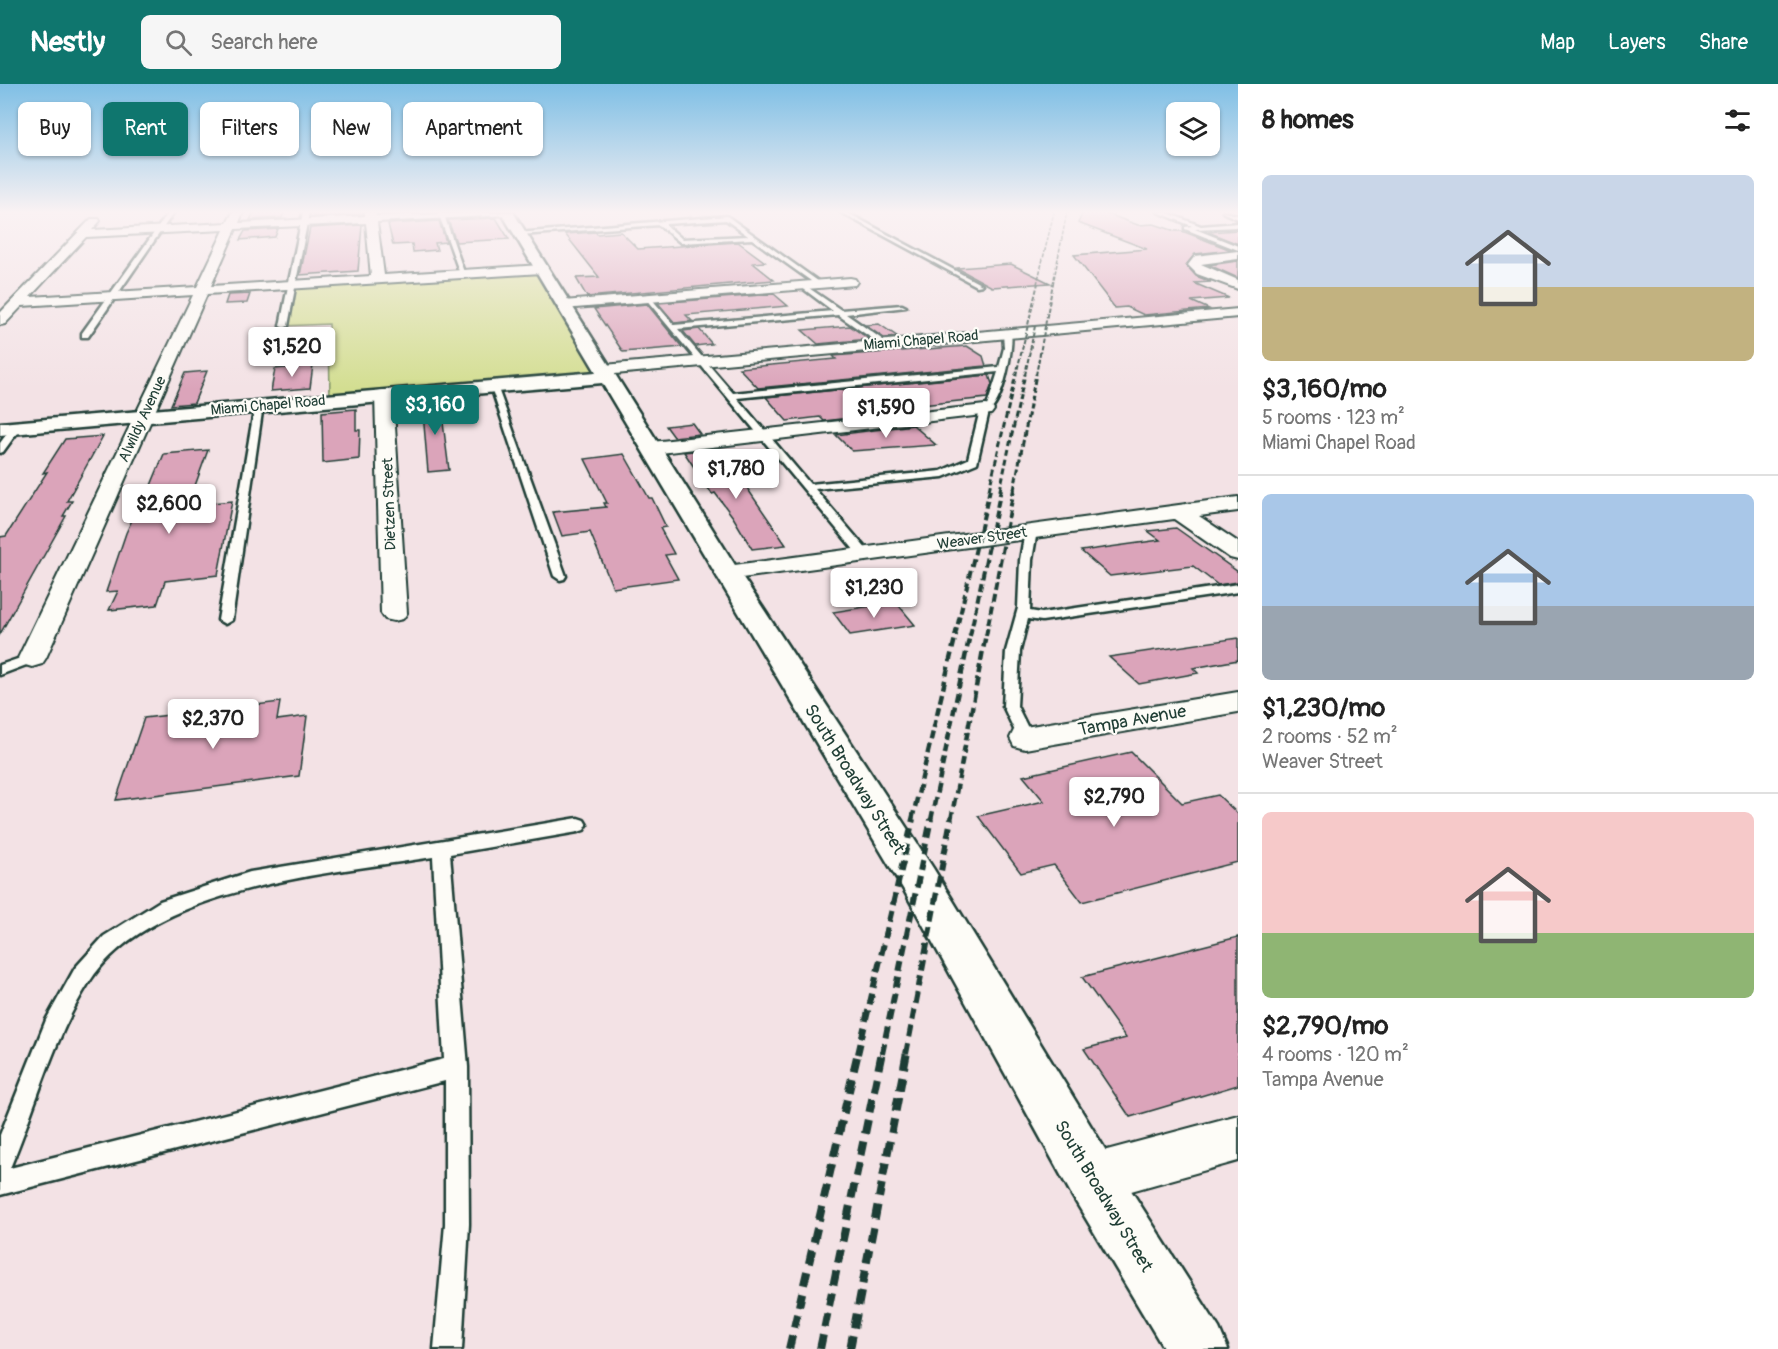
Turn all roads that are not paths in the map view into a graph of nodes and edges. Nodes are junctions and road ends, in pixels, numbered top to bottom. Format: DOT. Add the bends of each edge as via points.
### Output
graph roads {
  1 [pos="48,271"];
  2 [pos="129,271"];
  3 [pos="209,271"];
  4 [pos="293,271"];
  5 [pos="377,271"];
  6 [pos="462,271"];
  7 [pos="510,271"];
  8 [pos="543,271"];
  9 [pos="801,271"];
  10 [pos="953,271"];
  11 [pos="1202,271"];
  12 [pos="463,274"];
  13 [pos="378,279"];
  14 [pos="850,282"];
  15 [pos="290,285"];
  16 [pos="820,285"];
  17 [pos="979,285"];
  18 [pos="1238,285"];
  19 [pos="803,286"];
  20 [pos="200,291"];
  21 [pos="110,296"];
  22 [pos="648,298"];
  23 [pos="18,302"];
  24 [pos="563,305"];
  25 [pos="902,307"];
  26 [pos="841,313"];
  27 [pos="1238,313"];
  28 [pos="0,321"];
  29 [pos="284,326"];
  30 [pos="672,327"];
  31 [pos="1007,333"];
  32 [pos="86,335"];
  33 [pos="883,344"];
  34 [pos="701,361"];
  35 [pos="1001,369"];
  36 [pos="606,373"];
  37 [pos="493,386"];
  38 [pos="384,395"];
  39 [pos="731,396"];
  40 [pos="259,405"];
  41 [pos="985,410"];
  42 [pos="144,415"];
  43 [pos="6,428"];
  44 [pos="764,435"];
  45 [pos="651,448"];
  46 [pos="0,450"];
  47 [pos="808,487"];
  48 [pos="1238,504"];
  49 [pos="1178,512"];
  50 [pos="1031,531"];
  51 [pos="1238,553"];
  52 [pos="864,554"];
  53 [pos="727,573"];
  54 [pos="560,576"];
  55 [pos="1238,588"];
  56 [pos="394,613"];
  57 [pos="1023,614"];
  58 [pos="225,620"];
  59 [pos="32,658"];
  60 [pos="0,670"];
  61 [pos="1238,702"];
  62 [pos="1025,738"];
  63 [pos="579,825"];
  64 [pos="441,848"];
  65 [pos="457,1067"];
  66 [pos="1238,1138"];
  67 [pos="0,1165"];
  68 [pos="1092,1178"];
  69 [pos="0,1183"];
  70 [pos="448,1349"];
  71 [pos="1198,1349"];
  1 -- 23 [label="street"];
  2 -- 21 [label="lane"];
  3 -- 20 [label="street, Alwildy Avenue"];
  4 -- 15 [label="lane"];
  5 -- 13 [label="street"];
  6 -- 12 [label="lane"];
  7 -- 12 [label="street"];
  8 -- 24 [label="street, South Broadway Street"];
  9 -- 16 [label="lane"];
  10 -- 17 [label="lane"];
  11 -- 18 [label="street"];
  12 -- 13 [label="street"];
  13 -- 15 [label="street"];
  14 -- 16 [label="street"];
  15 -- 20 [label="street"];
  15 -- 29 [label="lane"];
  16 -- 19 [label="street"];
  19 -- 22 [label="street"];
  19 -- 26 [label="lane"];
  20 -- 21 [label="street"];
  20 -- 42 [label="street, Alwildy Avenue"];
  21 -- 23 [label="street"];
  21 -- 32 [label="lane"];
  22 -- 24 [label="street"];
  22 -- 30 [label="lane"];
  23 -- 28 [label="street"];
  24 -- 36 [label="street, South Broadway Street"];
  25 -- 26 [label="lane"];
  26 -- 30 [label="lane"];
  26 -- 33 [label="lane"];
  27 -- 31 [label="street, Miami Chapel Road"];
  30 -- 34 [label="lane"];
  31 -- 33 [label="street, Miami Chapel Road"];
  31 -- 35 [label="lane"];
  33 -- 34 [label="street, Miami Chapel Road"];
  34 -- 36 [label="street, Miami Chapel Road"];
  34 -- 39 [label="lane"];
  35 -- 39 [label="lane"];
  35 -- 41 [label="lane" via="991,407"];
  36 -- 37 [label="street, Miami Chapel Road"];
  36 -- 45 [label="street, South Broadway Street"];
  37 -- 38 [label="street, Miami Chapel Road"];
  37 -- 54 [label="lane"];
  38 -- 40 [label="street, Miami Chapel Road"];
  38 -- 56 [label="street, Dietzen Street"];
  39 -- 44 [label="lane"];
  40 -- 42 [label="street, Miami Chapel Road"];
  40 -- 58 [label="lane"];
  41 -- 44 [label="street"];
  41 -- 47 [label="lane" via="974,461 943,474"];
  42 -- 43 [label="street, Miami Chapel Road"];
  42 -- 59 [label="street, Alwildy Avenue"];
  43 -- 46 [label="lane"];
  44 -- 45 [label="street"];
  44 -- 47 [label="lane"];
  45 -- 53 [label="street, South Broadway Street"];
  47 -- 52 [label="lane"];
  48 -- 49 [label="street, Weaver Street"];
  49 -- 50 [label="street, Weaver Street"];
  49 -- 51 [label="street"];
  50 -- 52 [label="street, Weaver Street"];
  50 -- 57 [label="lane"];
  52 -- 53 [label="street, Weaver Street"];
  53 -- 68 [label="street, South Broadway Street" via="919,880"];
  55 -- 57 [label="lane" via="1042,617"];
  57 -- 62 [label="lane" via="1013,651 1010,706"];
  59 -- 60 [label="lane"];
  61 -- 62 [label="street, Tampa Avenue"];
  63 -- 64 [label="lane"];
  64 -- 65 [label="lane"];
  64 -- 67 [label="lane" via="250,880 167,907 111,942 82,975 56,1020"];
  65 -- 69 [label="lane"];
  65 -- 70 [label="lane" via="455,1288"];
  66 -- 68 [label="street"];
  68 -- 71 [label="street, South Broadway Street"];
}
